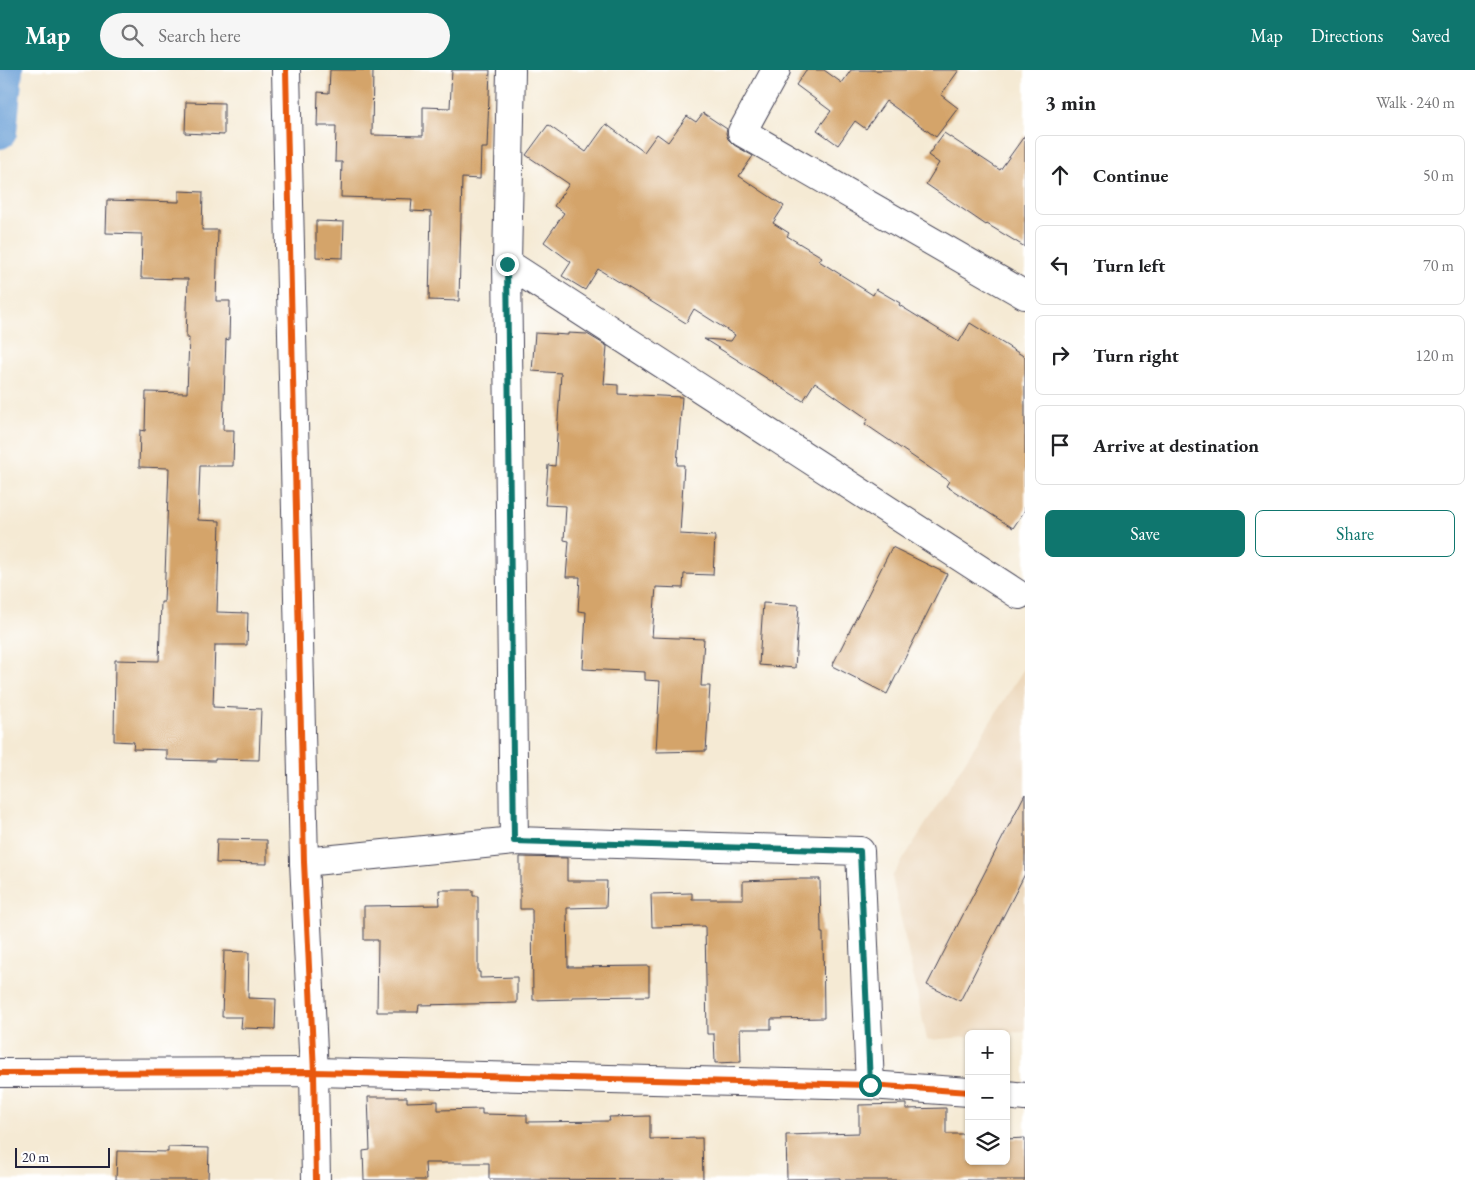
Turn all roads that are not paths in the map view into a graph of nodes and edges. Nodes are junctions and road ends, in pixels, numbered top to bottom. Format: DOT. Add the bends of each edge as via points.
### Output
graph roads {
  1 [pos="286,70"];
  2 [pos="511,70"];
  3 [pos="776,70"];
  4 [pos="507,264"];
  5 [pos="1025,295"];
  6 [pos="1019,595"];
  7 [pos="514,841"];
  8 [pos="304,862"];
  9 [pos="314,1072"];
  10 [pos="0,1073"];
  11 [pos="870,1085"];
  12 [pos="965,1092"];
  13 [pos="1010,1095"];
  14 [pos="1025,1097"];
  15 [pos="316,1180"];
  1 -- 8 [label="street"];
  2 -- 4 [label="street"];
  3 -- 5 [label="street" via="742,132"];
  4 -- 6 [label="street"];
  4 -- 7 [label="street"];
  7 -- 8 [label="street"];
  7 -- 11 [label="street" via="860,851"];
  8 -- 9 [label="street"];
  9 -- 10 [label="street"];
  9 -- 11 [label="street"];
  9 -- 15 [label="street"];
  11 -- 12 [label="street"];
  13 -- 14 [label="street"];
}
